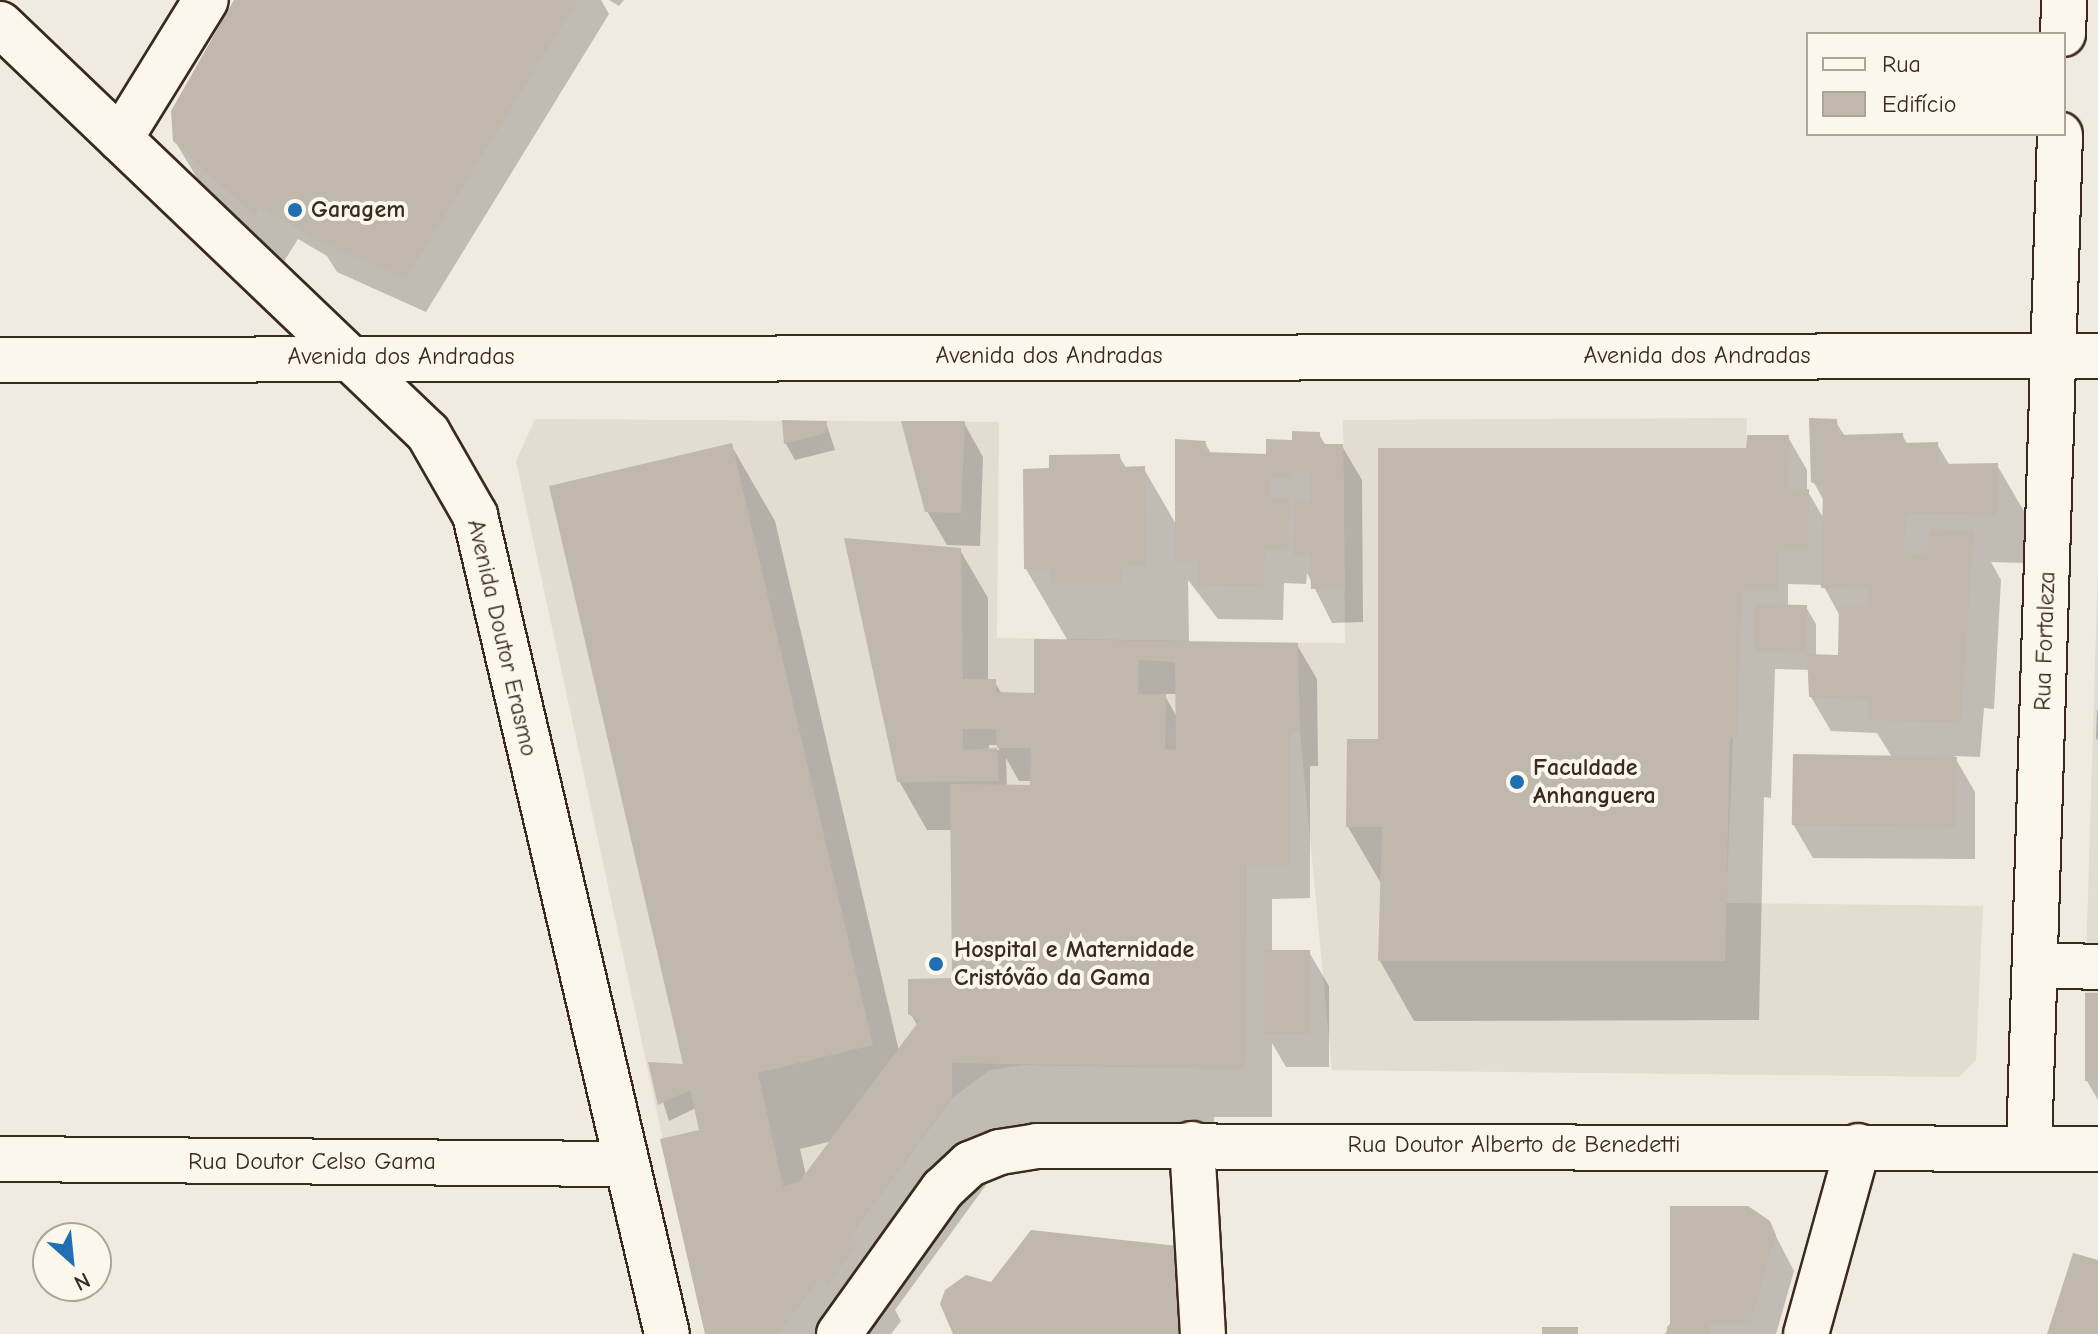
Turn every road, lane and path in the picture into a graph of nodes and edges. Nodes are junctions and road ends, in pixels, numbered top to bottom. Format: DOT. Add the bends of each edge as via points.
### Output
graph roads {
  1 [pos="206,0"];
  2 [pos="2064,0"];
  3 [pos="0,24"];
  4 [pos="2063,32"];
  5 [pos="2060,136"];
  6 [pos="120,139"];
  7 [pos="2053,356"];
  8 [pos="2098,356"];
  9 [pos="349,358"];
  10 [pos="0,360"];
  11 [pos="2035,965"];
  12 [pos="2098,967"];
  13 [pos="1192,1144"];
  14 [pos="1858,1146"];
  15 [pos="2029,1148"];
  16 [pos="2098,1149"];
  17 [pos="0,1159"];
  18 [pos="624,1164"];
  19 [pos="667,1334"];
  20 [pos="839,1334"];
  21 [pos="1203,1334"];
  22 [pos="1806,1334"];
  1 -- 6 [label="street"];
  2 -- 4 [label="street"];
  3 -- 6 [label="street, Avenida Doutor Erasmo"];
  5 -- 7 [label="street, Rua Fortaleza"];
  6 -- 9 [label="street, Avenida Doutor Erasmo"];
  7 -- 8 [label="street, Avenida dos Andradas"];
  7 -- 9 [label="street, Avenida dos Andradas"];
  7 -- 11 [label="street, Rua Fortaleza"];
  9 -- 10 [label="street, Avenida dos Andradas"];
  9 -- 18 [label="street, Avenida Doutor Erasmo" via="428,433 475,515"];
  11 -- 12 [label="street"];
  11 -- 15 [label="street, Rua Fortaleza"];
  13 -- 14 [label="street, Rua Doutor Alberto de Benedetti"];
  13 -- 20 [label="street, Rua Doutor Alberto de Benedetti" via="1036,1146 970,1164 943,1189"];
  13 -- 21 [label="street"];
  14 -- 15 [label="street, Rua Doutor Alberto de Benedetti"];
  14 -- 22 [label="street"];
  15 -- 16 [label="street, Rua Doutor Alberto de Benedetti"];
  17 -- 18 [label="street, Rua Doutor Celso Gama"];
  18 -- 19 [label="street, Avenida Doutor Erasmo"];
}
